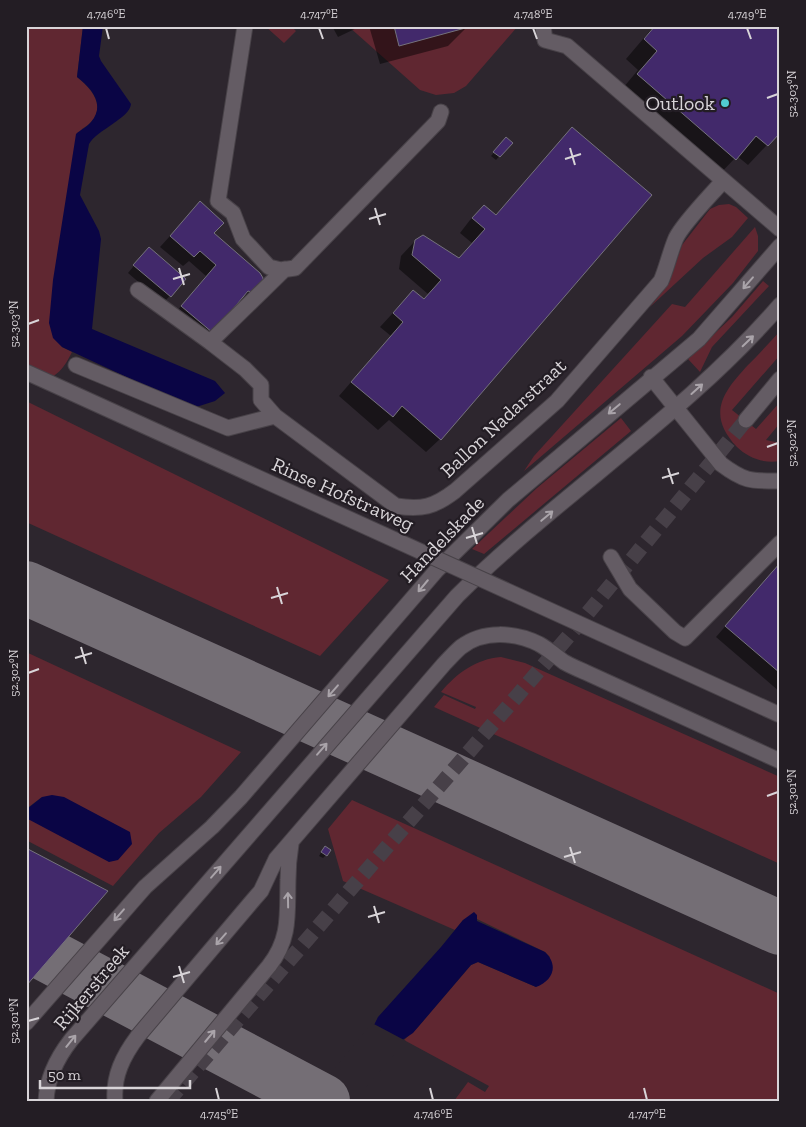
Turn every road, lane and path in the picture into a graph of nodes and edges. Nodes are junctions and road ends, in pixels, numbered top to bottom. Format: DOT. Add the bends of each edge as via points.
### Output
graph roads {
  1 [pos="245,26"];
  2 [pos="544,33"];
  3 [pos="441,112"];
  4 [pos="723,181"];
  5 [pos="780,229"];
  6 [pos="780,246"];
  7 [pos="285,269"];
  8 [pos="138,290"];
  9 [pos="780,305"];
  10 [pos="210,342"];
  11 [pos="76,364"];
  12 [pos="26,372"];
  13 [pos="651,378"];
  14 [pos="780,378"];
  15 [pos="676,408"];
  16 [pos="275,416"];
  17 [pos="746,420"];
  18 [pos="780,481"];
  19 [pos="780,543"];
  20 [pos="611,557"];
  21 [pos="780,714"];
  22 [pos="780,761"];
  23 [pos="291,844"];
  24 [pos="152,880"];
  25 [pos="26,1023"];
  26 [pos="46,1101"];
  27 [pos="115,1101"];
  28 [pos="157,1101"];
  1 -- 7 [label="street" via="218,201 233,213 243,239 269,267"];
  2 -- 4 [label="street" via="567,46"];
  3 -- 7 [label="street" via="438,121 295,268"];
  4 -- 5 [label="street"];
  4 -- 16 [label="street, Ballon Nadarstraat" via="677,236 661,281 557,401 442,501 426,507 396,506"];
  6 -- 13 [label="street, Handelskade, one-way" via="699,339"];
  7 -- 10 [label="street"];
  8 -- 10 [label="street, Ballon Nadarstraat"];
  15 -- 9 [label="street, one-way" via="755,334"];
  10 -- 16 [label="street, Ballon Nadarstraat" via="261,385 261,400"];
  11 -- 16 [label="street" via="228,428"];
  12 -- 21 [label="street, Rinse Hofstraweg, bridge"];
  13 -- 15 [label="street"];
  13 -- 24 [label="street, Handelskade, one-way" via="480,525 436,571 241,797"];
  14 -- 17 [label="street"];
  15 -- 18 [label="street" via="721,464 734,474 747,480"];
  26 -- 15 [label="street, Rijkerstreek, one-way" via="49,1080 63,1050 457,596 509,548"];
  19 -- 20 [label="street" via="685,638 630,589"];
  22 -- 23 [label="street" via="578,669 531,640 512,635 491,635 456,652"];
  23 -- 27 [label="street, one-way" via="276,859 254,899 130,1046 118,1070"];
  28 -- 23 [label="street, one-way" via="280,950 287,928"];
  24 -- 25 [label="street, Rijkerstreek, one-way"];
}
